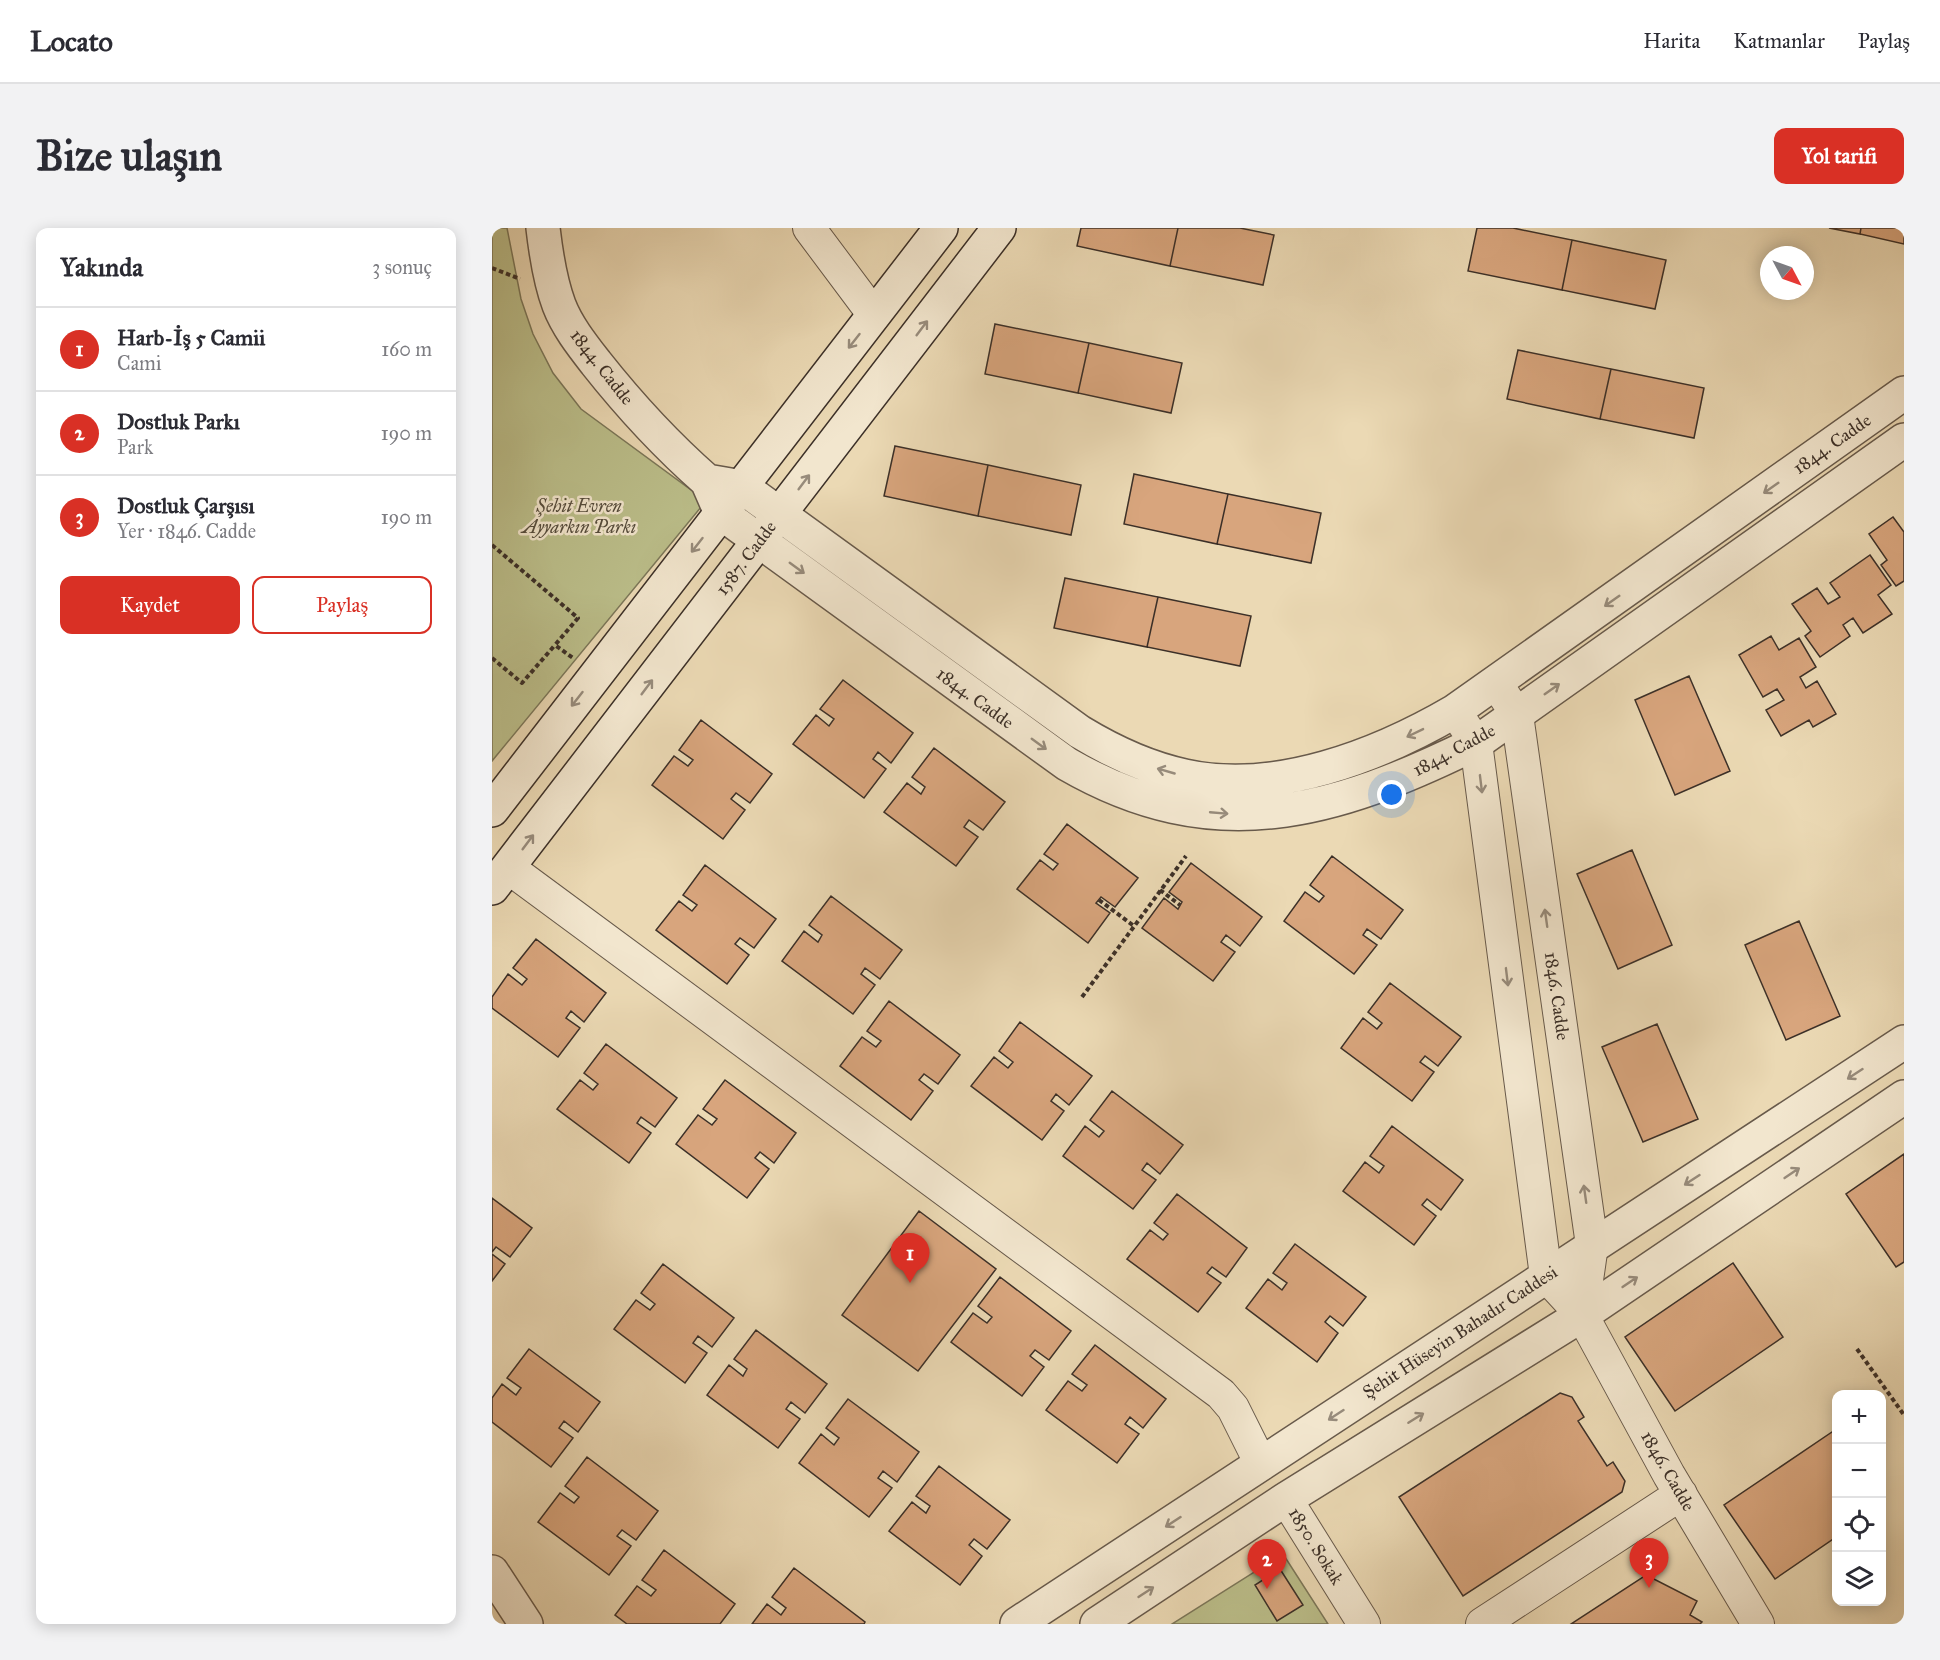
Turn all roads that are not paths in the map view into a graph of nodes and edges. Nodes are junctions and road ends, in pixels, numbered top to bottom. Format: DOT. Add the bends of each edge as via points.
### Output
graph roads {
  1 [pos="543,228"];
  2 [pos="808,228"];
  3 [pos="941,228"];
  4 [pos="999,228"];
  5 [pos="874,315"];
  6 [pos="1904,393"];
  7 [pos="1904,440"];
  8 [pos="707,481"];
  9 [pos="742,487"];
  10 [pos="721,513"];
  11 [pos="779,514"];
  12 [pos="759,541"];
  13 [pos="1496,683"];
  14 [pos="1455,711"];
  15 [pos="1517,714"];
  16 [pos="1476,743"];
  17 [pos="492,810"];
  18 [pos="500,878"];
  19 [pos="1904,1042"];
  20 [pos="1904,1097"];
  21 [pos="1592,1245"];
  22 [pos="1546,1276"];
  23 [pos="1582,1315"];
  24 [pos="1261,1464"];
  25 [pos="1681,1494"];
  26 [pos="1286,1499"];
  27 [pos="492,1572"];
  28 [pos="526,1624"];
  29 [pos="1017,1624"];
  30 [pos="1097,1624"];
  31 [pos="1364,1624"];
  32 [pos="1482,1624"];
  33 [pos="1758,1624"];
  1 -- 8 [label="street, 1844. Cadde" via="559,307 576,336 647,423"];
  2 -- 5 [label="street"];
  3 -- 5 [label="street"];
  11 -- 4 [label="street, 1587. Cadde, one-way"];
  5 -- 9 [label="street, one-way"];
  6 -- 13 [label="street, 1844. Cadde, one-way"];
  15 -- 7 [label="street, 1844. Cadde, one-way"];
  8 -- 9 [label="street, 1844. Cadde"];
  8 -- 10 [label="street, 1844. Cadde"];
  9 -- 10 [label="street"];
  9 -- 11 [label="street, 1844. Cadde"];
  10 -- 12 [label="street, 1844. Cadde"];
  10 -- 17 [label="street, one-way"];
  11 -- 12 [label="street, 1587. Cadde"];
  14 -- 11 [label="street, 1844. Cadde, one-way" via="1389,745 1286,776 1235,781 1185,776 1112,751 1080,732"];
  12 -- 16 [label="street, 1844. Cadde, one-way" via="1055,756 1082,772 1179,808 1232,814 1308,808 1384,784"];
  18 -- 12 [label="street, 1587. Cadde, one-way"];
  13 -- 14 [label="street, 1844. Cadde"];
  13 -- 15 [label="street, 1846. Cadde"];
  14 -- 16 [label="street"];
  15 -- 16 [label="street, 1844. Cadde"];
  21 -- 15 [label="street, 1846. Cadde, one-way"];
  16 -- 22 [label="street, one-way"];
  18 -- 24 [label="street" via="1221,1394 1233,1408"];
  19 -- 21 [label="street, Şehit Hüseyin Bahadır Caddesi, one-way"];
  23 -- 20 [label="street, one-way"];
  21 -- 22 [label="street, Şehit Hüseyin Bahadır Caddesi"];
  21 -- 23 [label="street, 1846. Cadde"];
  22 -- 23 [label="street, 1846. Cadde"];
  22 -- 24 [label="street, Şehit Hüseyin Bahadır Caddesi, one-way"];
  23 -- 25 [label="street, 1846. Cadde"];
  26 -- 23 [label="street, one-way"];
  24 -- 29 [label="street, Şehit Hüseyin Bahadır Caddesi, one-way"];
  25 -- 32 [label="street"];
  25 -- 33 [label="street, 1846. Cadde"];
  30 -- 26 [label="street, one-way"];
  26 -- 31 [label="street, 1850. Sokak"];
  27 -- 28 [label="street"];
}
